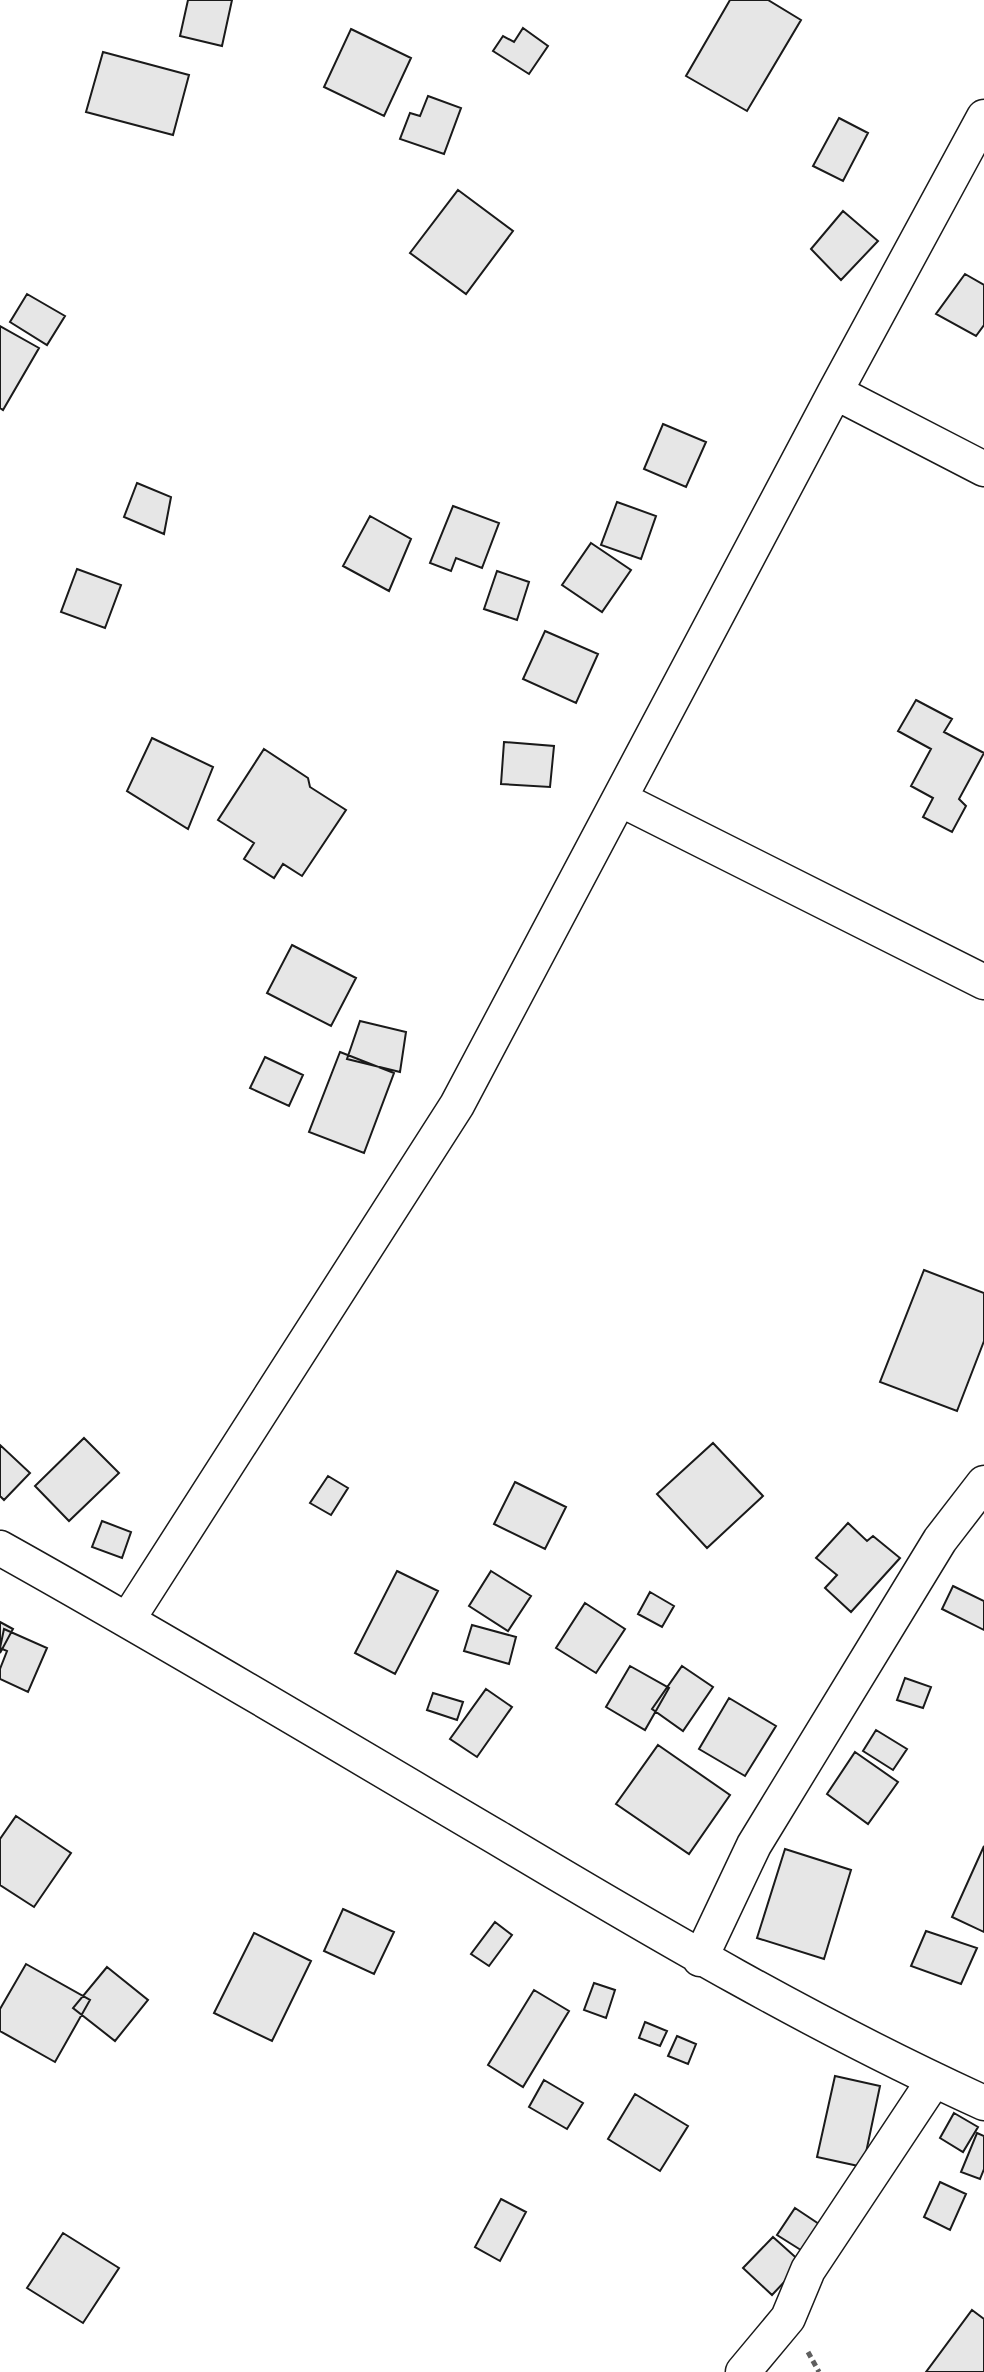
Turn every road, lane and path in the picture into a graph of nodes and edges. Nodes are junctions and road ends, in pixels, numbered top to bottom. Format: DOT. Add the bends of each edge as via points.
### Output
graph roads {
  1 [pos="984,117"];
  2 [pos="835,392"];
  3 [pos="984,469"];
  4 [pos="620,799"];
  5 [pos="984,982"];
  6 [pos="984,1483"];
  7 [pos="0,1548"];
  8 [pos="128,1619"];
  9 [pos="700,1959"];
  10 [pos="934,2080"];
  11 [pos="984,2103"];
  12 [pos="743,2372"];
  1 -- 2 [label="street"];
  2 -- 3 [label="street"];
  2 -- 4 [label="street"];
  4 -- 5 [label="street"];
  4 -- 8 [label="street" via="457,1105"];
  6 -- 9 [label="street" via="940,1540 754,1845"];
  7 -- 8 [label="street"];
  8 -- 9 [label="street"];
  9 -- 10 [label="street"];
  10 -- 11 [label="street"];
  10 -- 12 [label="street" via="808,2270 788,2318"];
}
